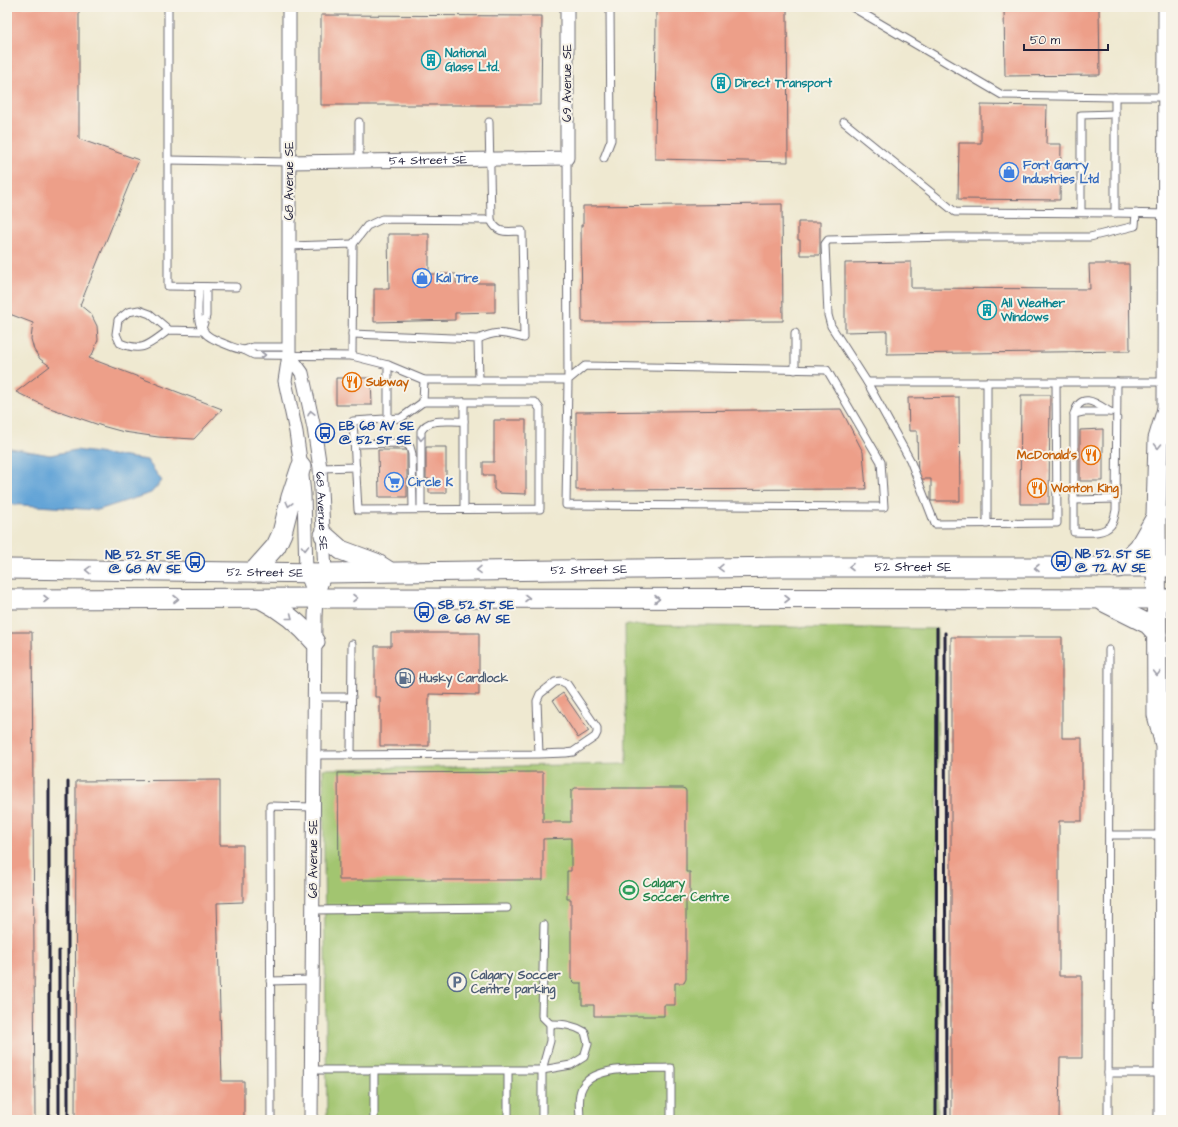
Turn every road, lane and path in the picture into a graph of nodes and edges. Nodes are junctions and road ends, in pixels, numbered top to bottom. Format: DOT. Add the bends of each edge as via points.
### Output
graph roads {
  1 [pos="168,7"];
  2 [pos="289,7"];
  3 [pos="566,7"];
  4 [pos="610,7"];
  5 [pos="852,7"];
  6 [pos="1168,7"];
  7 [pos="1115,98"];
  8 [pos="1168,98"];
  9 [pos="1115,114"];
  10 [pos="359,122"];
  11 [pos="489,122"];
  12 [pos="844,122"];
  13 [pos="567,158"];
  14 [pos="604,158"];
  15 [pos="168,160"];
  16 [pos="489,160"];
  17 [pos="359,161"];
  18 [pos="289,162"];
  19 [pos="1081,212"];
  20 [pos="1115,212"];
  21 [pos="1136,213"];
  22 [pos="1168,214"];
  23 [pos="490,220"];
  24 [pos="353,244"];
  25 [pos="289,246"];
  26 [pos="203,287"];
  27 [pos="236,287"];
  28 [pos="169,330"];
  29 [pos="203,330"];
  30 [pos="796,333"];
  31 [pos="352,334"];
  32 [pos="478,339"];
  33 [pos="289,351"];
  34 [pos="352,356"];
  35 [pos="388,365"];
  36 [pos="796,370"];
  37 [pos="424,380"];
  38 [pos="479,380"];
  39 [pos="568,380"];
  40 [pos="867,382"];
  41 [pos="988,382"];
  42 [pos="1056,382"];
  43 [pos="1117,382"];
  44 [pos="1167,382"];
  45 [pos="423,402"];
  46 [pos="464,402"];
  47 [pos="1167,409"];
  48 [pos="1113,412"];
  49 [pos="1074,414"];
  50 [pos="388,419"];
  51 [pos="464,421"];
  52 [pos="1171,428"];
  53 [pos="354,444"];
  54 [pos="301,467"];
  55 [pos="356,467"];
  56 [pos="320,468"];
  57 [pos="1074,500"];
  58 [pos="1116,500"];
  59 [pos="464,509"];
  60 [pos="412,510"];
  61 [pos="421,510"];
  62 [pos="1156,516"];
  63 [pos="987,524"];
  64 [pos="324,535"];
  65 [pos="1164,567"];
  66 [pos="1118,568"];
  67 [pos="7,569"];
  68 [pos="390,571"];
  69 [pos="253,572"];
  70 [pos="306,572"];
  71 [pos="325,573"];
  72 [pos="316,598"];
  73 [pos="7,599"];
  74 [pos="261,599"];
  75 [pos="1099,599"];
  76 [pos="1164,599"];
  77 [pos="1157,634"];
  78 [pos="314,642"];
  79 [pos="352,644"];
  80 [pos="1109,650"];
  81 [pos="352,696"];
  82 [pos="314,697"];
  83 [pos="1171,726"];
  84 [pos="1167,748"];
  85 [pos="539,754"];
  86 [pos="313,755"];
  87 [pos="351,755"];
  88 [pos="313,807"];
  89 [pos="1109,835"];
  90 [pos="1165,835"];
  91 [pos="507,908"];
  92 [pos="313,910"];
  93 [pos="544,925"];
  94 [pos="270,980"];
  95 [pos="312,980"];
  96 [pos="550,1024"];
  97 [pos="312,1070"];
  98 [pos="542,1070"];
  99 [pos="374,1071"];
  100 [pos="508,1071"];
  101 [pos="1108,1073"];
  102 [pos="1164,1073"];
  103 [pos="271,1120"];
  104 [pos="311,1120"];
  105 [pos="374,1120"];
  106 [pos="508,1120"];
  107 [pos="542,1120"];
  108 [pos="580,1120"];
  109 [pos="671,1120"];
  110 [pos="1108,1120"];
  111 [pos="1164,1120"];
  1 -- 15 [label="lane"];
  2 -- 18 [label="street, 68 Avenue SE"];
  3 -- 13 [label="street, 69 Avenue SE"];
  4 -- 14 [label="lane" via="611,140"];
  5 -- 7 [label="lane" via="1002,95"];
  6 -- 8 [label="main road"];
  7 -- 8 [label="lane"];
  7 -- 9 [label="lane"];
  8 -- 22 [label="main road"];
  9 -- 19 [label="lane" via="1081,115"];
  9 -- 20 [label="lane"];
  10 -- 17 [label="lane"];
  11 -- 16 [label="lane"];
  12 -- 19 [label="lane" via="955,212"];
  13 -- 16 [label="street, 54 Street SE"];
  13 -- 39 [label="lane"];
  15 -- 18 [label="lane"];
  15 -- 26 [label="lane" via="168,286"];
  16 -- 17 [label="street, 54 Street SE"];
  16 -- 23 [label="lane"];
  17 -- 18 [label="street, 54 Street SE"];
  18 -- 25 [label="street, 68 Avenue SE"];
  19 -- 20 [label="lane"];
  20 -- 21 [label="lane"];
  21 -- 22 [label="lane"];
  21 -- 40 [label="lane" via="1135,226 1090,237 946,236 828,240 825,244 828,315 831,326"];
  22 -- 44 [label="main road"];
  23 -- 24 [label="lane" via="382,219 367,226"];
  23 -- 32 [label="lane" via="495,228 502,231 522,231 524,338 491,333"];
  24 -- 25 [label="lane"];
  24 -- 31 [label="lane"];
  25 -- 33 [label="street, 68 Avenue SE"];
  26 -- 27 [label="lane"];
  26 -- 29 [label="lane" via="198,317"];
  28 -- 28 [label="lane" via="150,314 139,310 128,312 118,320 116,334 120,343 131,348 144,348"];
  28 -- 29 [label="lane"];
  29 -- 33 [label="lane" via="208,336 230,347 254,355"];
  30 -- 36 [label="lane"];
  31 -- 32 [label="lane"];
  31 -- 34 [label="lane"];
  32 -- 38 [label="lane"];
  33 -- 34 [label="lane"];
  33 -- 54 [label="street, 68 Avenue SE" via="285,381"];
  56 -- 33 [label="street, 68 Avenue SE, one-way" via="302,373"];
  34 -- 35 [label="lane"];
  35 -- 37 [label="lane"];
  35 -- 50 [label="lane"];
  36 -- 39 [label="lane" via="585,366"];
  36 -- 39 [label="lane" via="828,370 881,462 884,508 566,506"];
  37 -- 38 [label="lane"];
  37 -- 45 [label="lane"];
  38 -- 39 [label="lane"];
  40 -- 41 [label="lane"];
  40 -- 63 [label="lane" via="910,460 935,524"];
  41 -- 42 [label="lane"];
  41 -- 63 [label="lane"];
  42 -- 43 [label="lane"];
  42 -- 63 [label="lane" via="1057,523"];
  43 -- 44 [label="lane"];
  43 -- 48 [label="lane"];
  44 -- 47 [label="main road"];
  45 -- 46 [label="lane"];
  45 -- 50 [label="lane" via="401,418"];
  46 -- 51 [label="lane"];
  46 -- 59 [label="lane" via="535,402 540,409 540,509"];
  47 -- 52 [label="main road"];
  47 -- 62 [label="main road, one-way" via="1158,439"];
  48 -- 49 [label="lane"];
  48 -- 49 [label="lane" via="1086,400 1078,405"];
  48 -- 58 [label="lane"];
  49 -- 57 [label="lane"];
  50 -- 53 [label="lane" via="353,421"];
  51 -- 59 [label="lane"];
  51 -- 61 [label="lane, one-way" via="430,422 421,431"];
  53 -- 55 [label="lane"];
  53 -- 60 [label="lane" via="405,443 410,447"];
  54 -- 69 [label="main road, one-way" via="282,533 276,546"];
  54 -- 70 [label="street, 68 Avenue SE, one-way"];
  55 -- 56 [label="lane"];
  55 -- 60 [label="lane" via="358,510"];
  56 -- 64 [label="street, 68 Avenue SE"];
  57 -- 58 [label="lane"];
  57 -- 58 [label="lane" via="1074,532 1098,532 1106,530 1112,524"];
  59 -- 61 [label="lane"];
  60 -- 61 [label="lane"];
  62 -- 65 [label="main road"];
  62 -- 66 [label="main road" via="1140,547"];
  64 -- 68 [label="main road" via="341,550"];
  64 -- 71 [label="street, 68 Avenue SE"];
  65 -- 66 [label="main road, 52 Street SE"];
  65 -- 76 [label="main road"];
  66 -- 68 [label="main road, 52 Street SE, one-way" via="782,567"];
  69 -- 67 [label="main road, 52 Street SE, one-way"];
  68 -- 71 [label="main road, 52 Street SE"];
  69 -- 70 [label="main road, 52 Street SE"];
  70 -- 71 [label="main road, 52 Street SE"];
  70 -- 72 [label="street, 68 Avenue SE"];
  71 -- 72 [label="street, 68 Avenue SE"];
  72 -- 74 [label="main road"];
  72 -- 75 [label="main road, one-way"];
  72 -- 78 [label="street, 68 Avenue SE"];
  73 -- 74 [label="main road, one-way"];
  74 -- 78 [label="main road, one-way" via="296,622"];
  75 -- 76 [label="main road"];
  75 -- 77 [label="main road" via="1144,621"];
  76 -- 77 [label="main road"];
  77 -- 84 [label="main road, one-way" via="1157,715"];
  78 -- 82 [label="street, 68 Avenue SE"];
  79 -- 81 [label="lane"];
  80 -- 89 [label="lane"];
  81 -- 82 [label="lane"];
  81 -- 87 [label="lane"];
  82 -- 86 [label="street, 68 Avenue SE"];
  83 -- 84 [label="main road"];
  84 -- 90 [label="main road"];
  85 -- 85 [label="lane" via="573,752 590,742 597,733 597,728 567,684 561,681 555,682 540,694 537,701"];
  85 -- 87 [label="lane"];
  86 -- 87 [label="lane"];
  86 -- 88 [label="street, 68 Avenue SE"];
  88 -- 92 [label="street, 68 Avenue SE"];
  88 -- 94 [label="lane" via="270,806"];
  89 -- 90 [label="lane"];
  89 -- 101 [label="lane"];
  90 -- 102 [label="main road"];
  91 -- 92 [label="lane"];
  92 -- 95 [label="street, 68 Avenue SE"];
  93 -- 96 [label="lane" via="542,1016"];
  94 -- 95 [label="lane"];
  94 -- 103 [label="lane"];
  95 -- 97 [label="street, 68 Avenue SE"];
  96 -- 98 [label="lane" via="550,1041"];
  96 -- 98 [label="lane" via="575,1026 585,1032 588,1044 584,1057 571,1065"];
  97 -- 99 [label="lane"];
  97 -- 104 [label="street, 68 Avenue SE"];
  98 -- 100 [label="lane"];
  98 -- 107 [label="lane"];
  99 -- 100 [label="lane"];
  99 -- 105 [label="lane"];
  100 -- 106 [label="lane"];
  101 -- 102 [label="lane"];
  101 -- 110 [label="lane"];
  102 -- 111 [label="main road"];
  108 -- 109 [label="lane" via="580,1095 582,1087 589,1080 610,1070 671,1068"];
}
